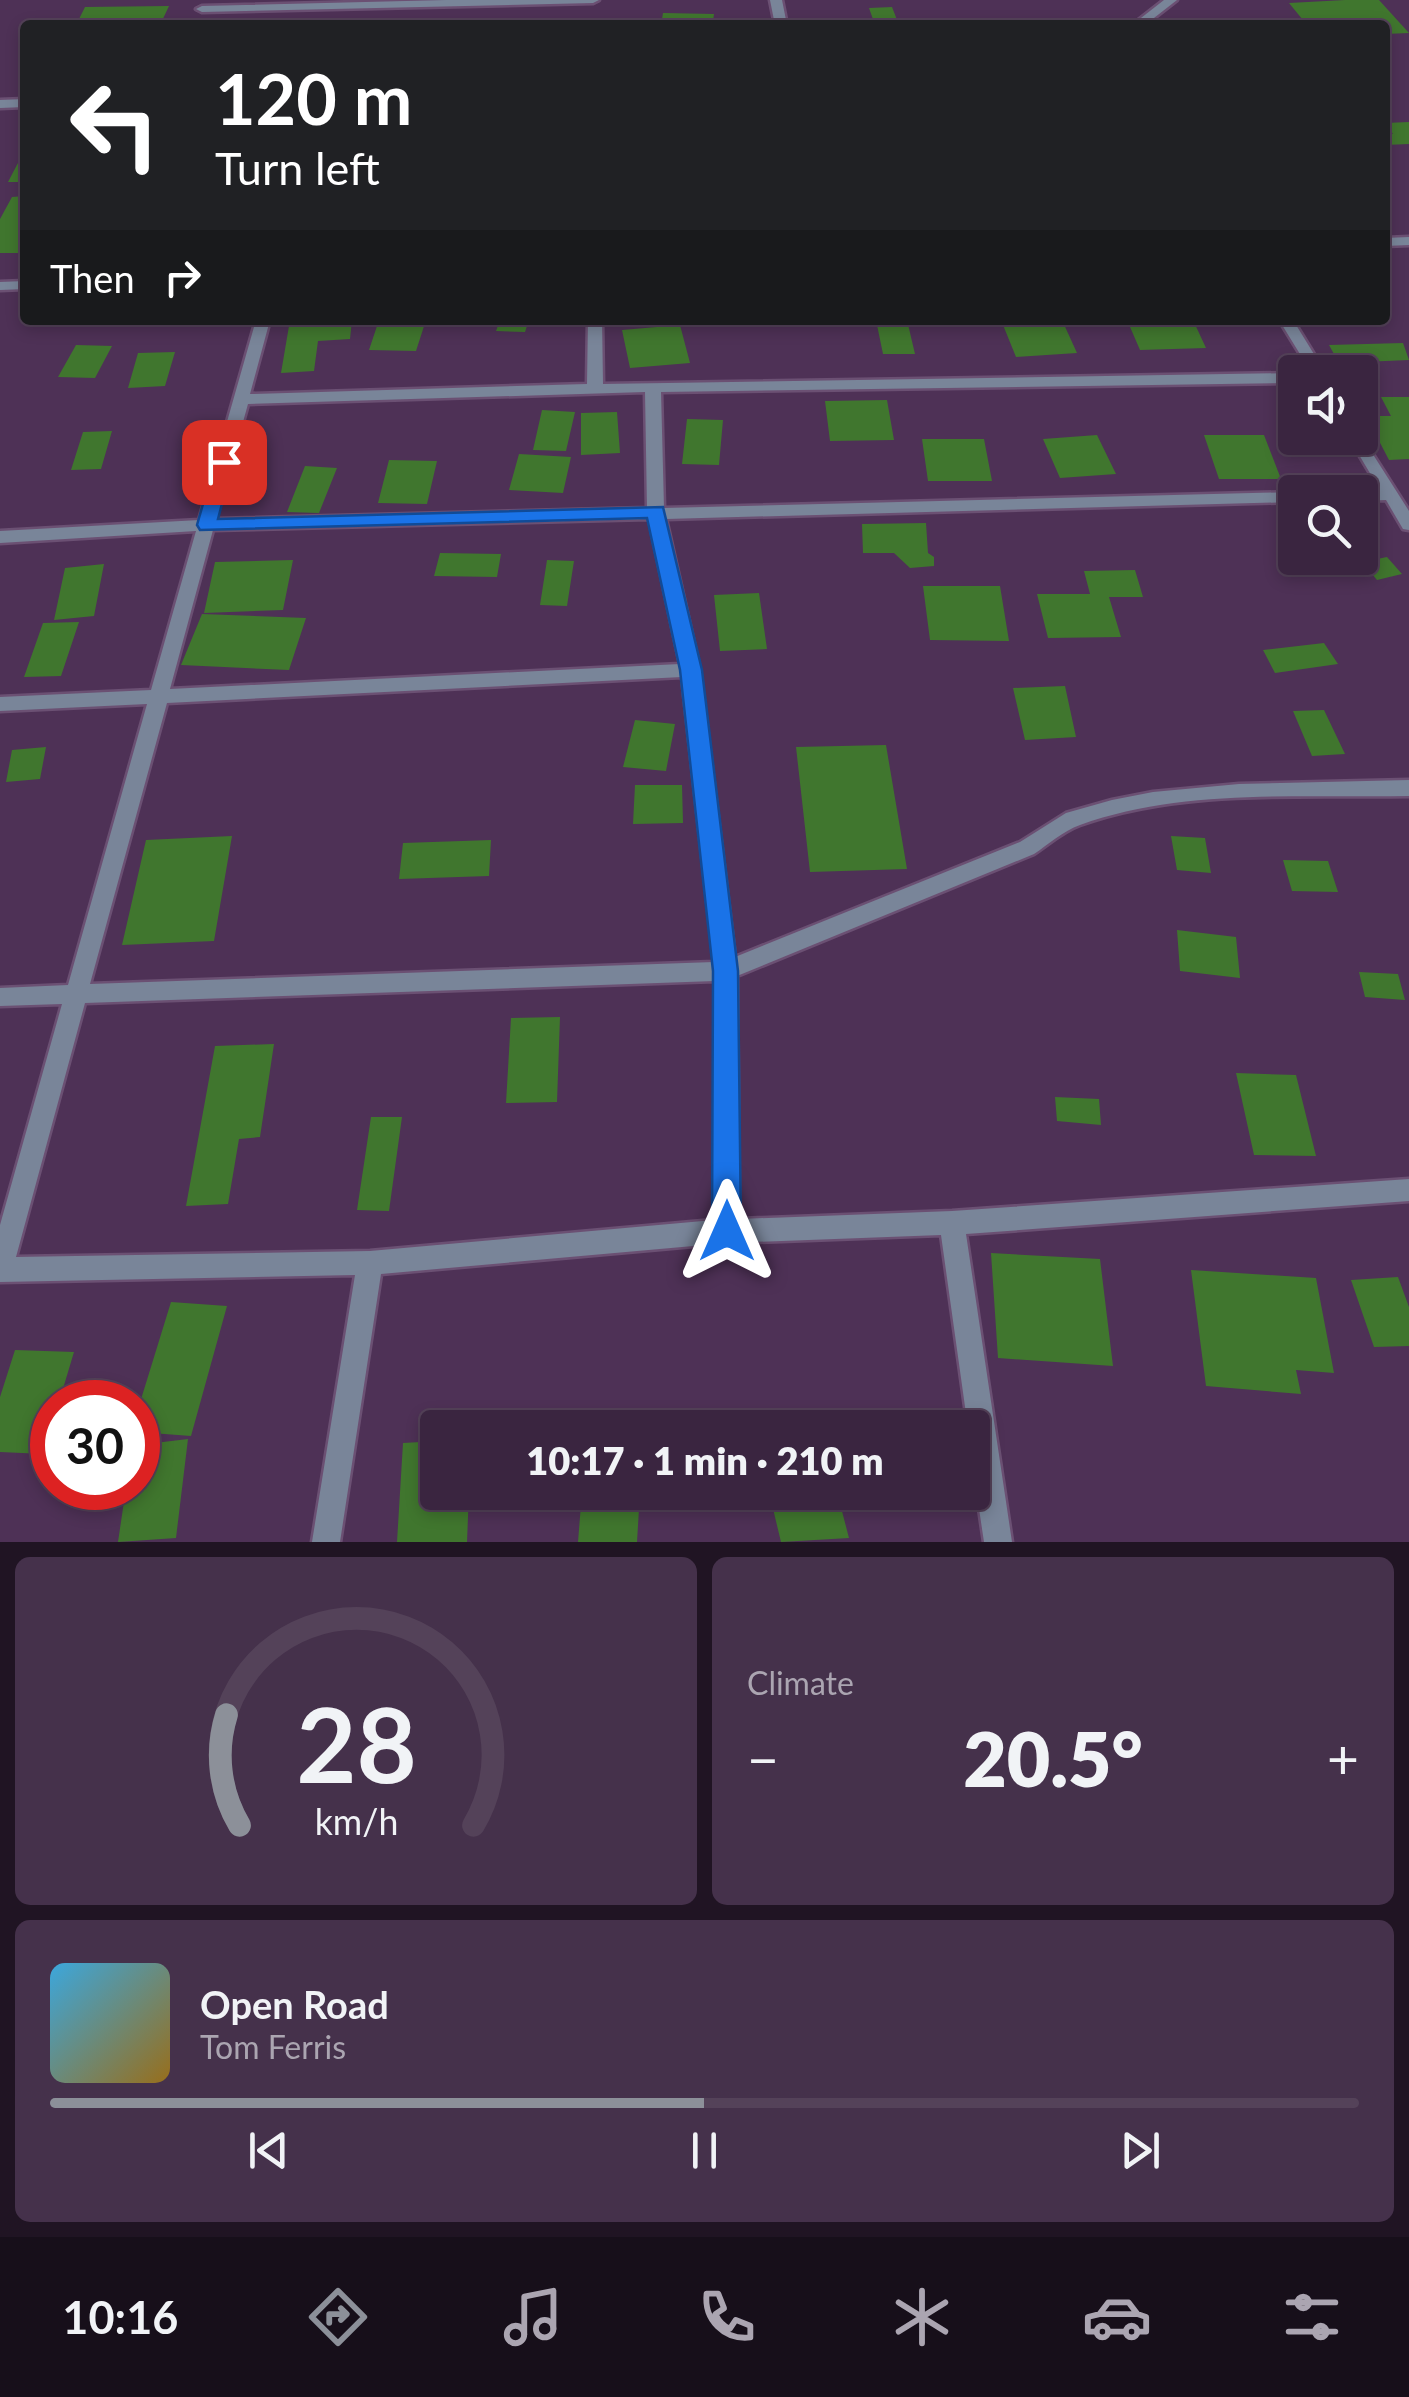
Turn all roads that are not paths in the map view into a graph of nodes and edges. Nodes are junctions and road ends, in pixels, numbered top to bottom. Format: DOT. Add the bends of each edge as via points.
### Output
graph roads {
  1 [pos="593,0"];
  2 [pos="1171,0"];
  3 [pos="203,4"];
  4 [pos="1145,20"];
  5 [pos="263,325"];
  6 [pos="595,325"];
  7 [pos="1289,325"];
  8 [pos="1308,355"];
  9 [pos="1278,378"];
  10 [pos="653,386"];
  11 [pos="595,388"];
  12 [pos="242,399"];
  13 [pos="1367,455"];
  14 [pos="1378,495"];
  15 [pos="1392,495"];
  16 [pos="1278,497"];
  17 [pos="656,512"];
  18 [pos="206,525"];
  19 [pos="1409,525"];
  20 [pos="0,538"];
  21 [pos="691,670"];
  22 [pos="159,696"];
  23 [pos="0,704"];
  24 [pos="1409,788"];
  25 [pos="726,971"];
  26 [pos="77,993"];
  27 [pos="0,997"];
  28 [pos="1409,1190"];
  29 [pos="952,1223"];
  30 [pos="727,1231"];
  31 [pos="370,1262"];
  32 [pos="0,1270"];
  33 [pos="326,1542"];
  34 [pos="998,1542"];
  1 -- 3 [label="street"];
  2 -- 4 [label="street"];
  5 -- 12 [label="street"];
  6 -- 11 [label="street"];
  7 -- 8 [label="street"];
  9 -- 10 [label="street"];
  10 -- 11 [label="street"];
  10 -- 17 [label="street"];
  11 -- 12 [label="street"];
  12 -- 18 [label="street"];
  13 -- 15 [label="street"];
  14 -- 15 [label="street"];
  15 -- 19 [label="street"];
  16 -- 17 [label="street"];
  17 -- 18 [label="street"];
  17 -- 21 [label="street"];
  18 -- 20 [label="street"];
  18 -- 22 [label="street"];
  21 -- 22 [label="street"];
  21 -- 25 [label="street"];
  22 -- 23 [label="street"];
  22 -- 26 [label="street"];
  24 -- 25 [label="street" via="1236,794 1126,805 1068,820 1028,848"];
  25 -- 26 [label="street"];
  25 -- 30 [label="street"];
  26 -- 27 [label="street"];
  26 -- 32 [label="street"];
  28 -- 29 [label="street"];
  29 -- 30 [label="street"];
  29 -- 34 [label="street"];
  30 -- 31 [label="street"];
  31 -- 32 [label="street"];
  31 -- 33 [label="street"];
}
